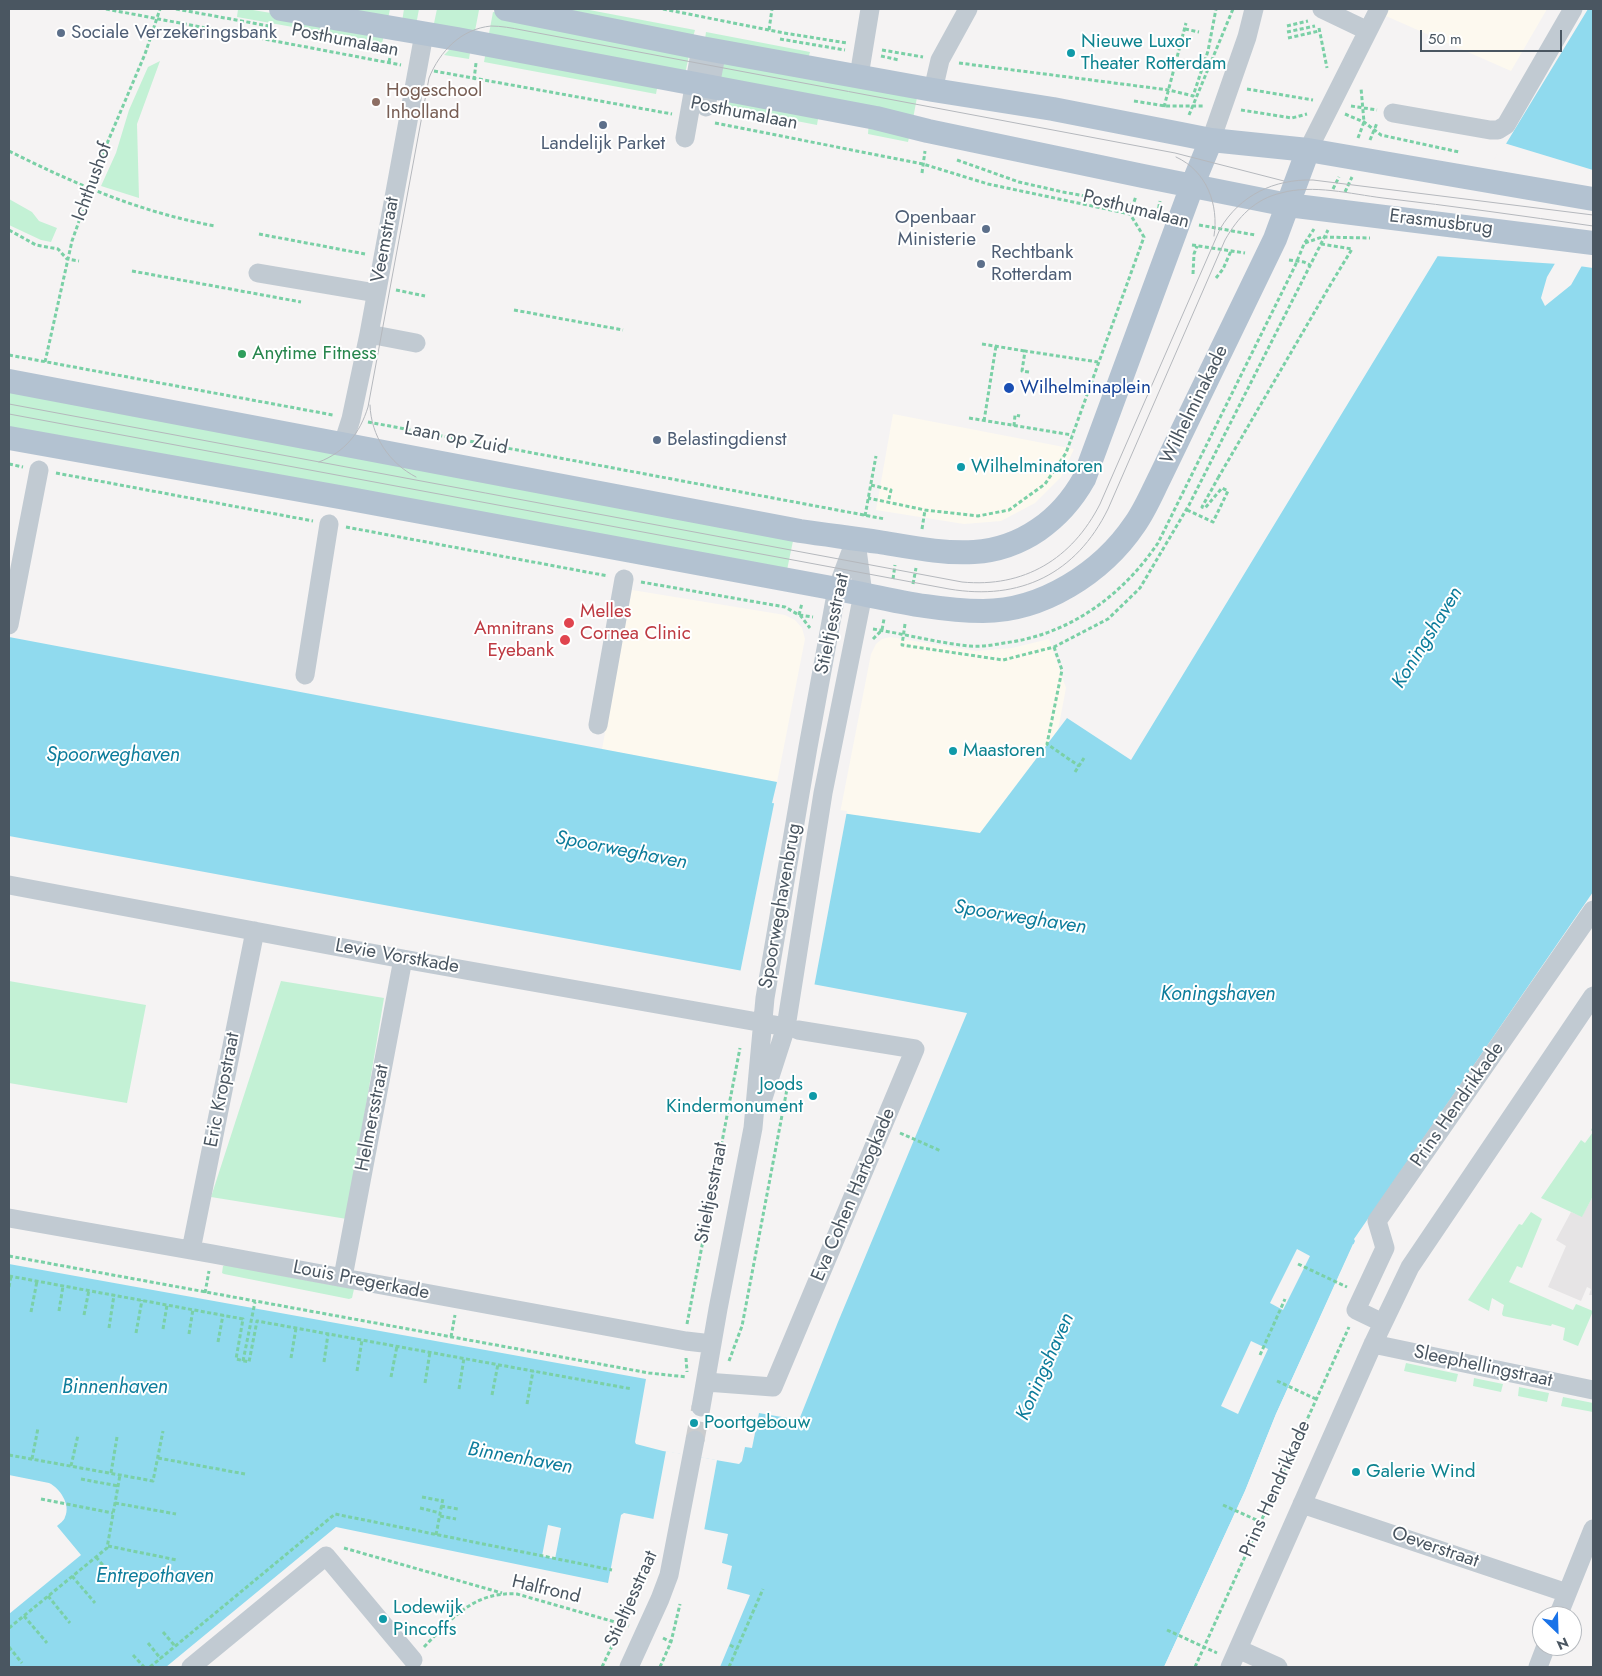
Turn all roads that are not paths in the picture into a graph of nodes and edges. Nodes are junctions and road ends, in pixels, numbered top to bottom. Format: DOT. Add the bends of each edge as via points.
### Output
graph roads {
  1 [pos="506,9"];
  2 [pos="870,9"];
  3 [pos="968,9"];
  4 [pos="1254,9"];
  5 [pos="1378,9"];
  6 [pos="1573,9"];
  7 [pos="1320,16"];
  8 [pos="277,18"];
  9 [pos="1368,30"];
  10 [pos="709,49"];
  11 [pos="421,53"];
  12 [pos="859,76"];
  13 [pos="933,90"];
  14 [pos="703,92"];
  15 [pos="1392,113"];
  16 [pos="685,138"];
  17 [pos="1211,140"];
  18 [pos="1308,150"];
  19 [pos="1192,186"];
  20 [pos="1593,199"];
  21 [pos="1288,205"];
  22 [pos="1593,243"];
  23 [pos="258,273"];
  24 [pos="377,290"];
  25 [pos="369,334"];
  26 [pos="416,343"];
  27 [pos="9,381"];
  28 [pos="9,438"];
  29 [pos="343,444"];
  30 [pos="39,470"];
  31 [pos="329,524"];
  32 [pos="856,538"];
  33 [pos="624,579"];
  34 [pos="837,589"];
  35 [pos="863,594"];
  36 [pos="9,625"];
  37 [pos="305,675"];
  38 [pos="598,725"];
  39 [pos="801,788"];
  40 [pos="823,793"];
  41 [pos="9,885"];
  42 [pos="1593,910"];
  43 [pos="255,931"];
  44 [pos="403,959"];
  45 [pos="1593,996"];
  46 [pos="754,1022"];
  47 [pos="792,1028"];
  48 [pos="753,1128"];
  49 [pos="9,1218"];
  50 [pos="191,1250"];
  51 [pos="342,1278"];
  52 [pos="1383,1323"];
  53 [pos="712,1344"];
  54 [pos="1373,1344"];
  55 [pos="713,1383"];
  56 [pos="1593,1390"];
  57 [pos="701,1407"];
  58 [pos="693,1448"];
  59 [pos="1302,1504"];
  60 [pos="1593,1529"];
  61 [pos="1567,1593"];
  62 [pos="1562,1606"];
  63 [pos="1238,1649"];
  64 [pos="413,1660"];
  65 [pos="191,1667"];
  66 [pos="629,1667"];
  67 [pos="1230,1667"];
  68 [pos="1278,1667"];
  1 -- 10 [label="main road"];
  2 -- 12 [label="street"];
  3 -- 13 [label="street" via="940,60"];
  4 -- 17 [label="street"];
  5 -- 9 [label="street, Wilhelminakade"];
  6 -- 15 [label="street" via="1506,125 1498,130"];
  7 -- 9 [label="street"];
  8 -- 11 [label="main road, Posthumalaan"];
  9 -- 18 [label="street, Wilhelminakade" via="1322,102"];
  10 -- 12 [label="main road"];
  10 -- 14 [label="street"];
  11 -- 14 [label="main road, Posthumalaan"];
  11 -- 24 [label="street, Veemstraat"];
  12 -- 13 [label="main road"];
  13 -- 17 [label="main road" via="1053,109"];
  14 -- 16 [label="street" via="689,117"];
  14 -- 19 [label="main road, Posthumalaan" via="876,118"];
  17 -- 18 [label="main road"];
  17 -- 19 [label="main road"];
  18 -- 20 [label="main road"];
  18 -- 21 [label="main road, Wilhelminakade"];
  19 -- 21 [label="main road, Posthumalaan"];
  19 -- 32 [label="main road" via="1169,229 1084,479 1055,518 1035,532 1000,548 972,552 921,531"];
  21 -- 22 [label="main road, Erasmusbrug"];
  21 -- 35 [label="main road, Wilhelminakade" via="1271,247 1142,512 1102,561 1062,590 1026,605 982,611 960,610"];
  23 -- 24 [label="street"];
  24 -- 25 [label="street, Veemstraat"];
  25 -- 26 [label="street"];
  25 -- 29 [label="street, Veemstraat"];
  27 -- 29 [label="main road, Laan op Zuid"];
  28 -- 34 [label="main road"];
  29 -- 32 [label="main road, Laan op Zuid" via="800,531"];
  30 -- 36 [label="street"];
  31 -- 37 [label="street"];
  32 -- 34 [label="street, Stieltjesstraat"];
  32 -- 35 [label="street, Stieltjesstraat"];
  33 -- 38 [label="street"];
  34 -- 35 [label="main road"];
  34 -- 39 [label="street, Stieltjesstraat"];
  35 -- 40 [label="street, Stieltjesstraat"];
  39 -- 46 [label="street, Spoorweghavenbrug" via="766,998"];
  40 -- 47 [label="street, Spoorweghavenbrug" via="790,1002"];
  41 -- 43 [label="street, Levie Vorstkade"];
  42 -- 52 [label="street, Prins Hendrikkade" via="1377,1221 1385,1248 1356,1310"];
  43 -- 44 [label="street, Levie Vorstkade"];
  43 -- 50 [label="street, Eric Kropstraat"];
  44 -- 46 [label="street, Levie Vorstkade"];
  44 -- 51 [label="street, Helmersstraat"];
  45 -- 52 [label="street, Prins Hendrikkade" via="1418,1254"];
  46 -- 47 [label="street, Levie Vorstkade"];
  46 -- 48 [label="street, Stieltjesstraat"];
  47 -- 48 [label="street, Stieltjesstraat"];
  47 -- 55 [label="street, Eva Cohen Hartogkade" via="915,1049 773,1387"];
  48 -- 53 [label="street, Stieltjesstraat"];
  49 -- 50 [label="street, Louis Pregerkade"];
  50 -- 51 [label="street, Louis Pregerkade"];
  51 -- 53 [label="street, Louis Pregerkade"];
  52 -- 54 [label="street, Prins Hendrikkade"];
  53 -- 55 [label="street, Stieltjesstraat"];
  54 -- 56 [label="street, Sleephellingstraat"];
  54 -- 59 [label="street, Prins Hendrikkade"];
  55 -- 57 [label="street, Stieltjesstraat"];
  58 -- 66 [label="street, Stieltjesstraat" via="669,1575"];
  59 -- 61 [label="street, Oeverstraat"];
  59 -- 63 [label="street, Prins Hendrikkade"];
  60 -- 61 [label="street"];
  61 -- 62 [label="street"];
  63 -- 67 [label="street, Prins Hendrikkade"];
  63 -- 68 [label="street"];
  64 -- 65 [label="street" via="326,1556"];
}
